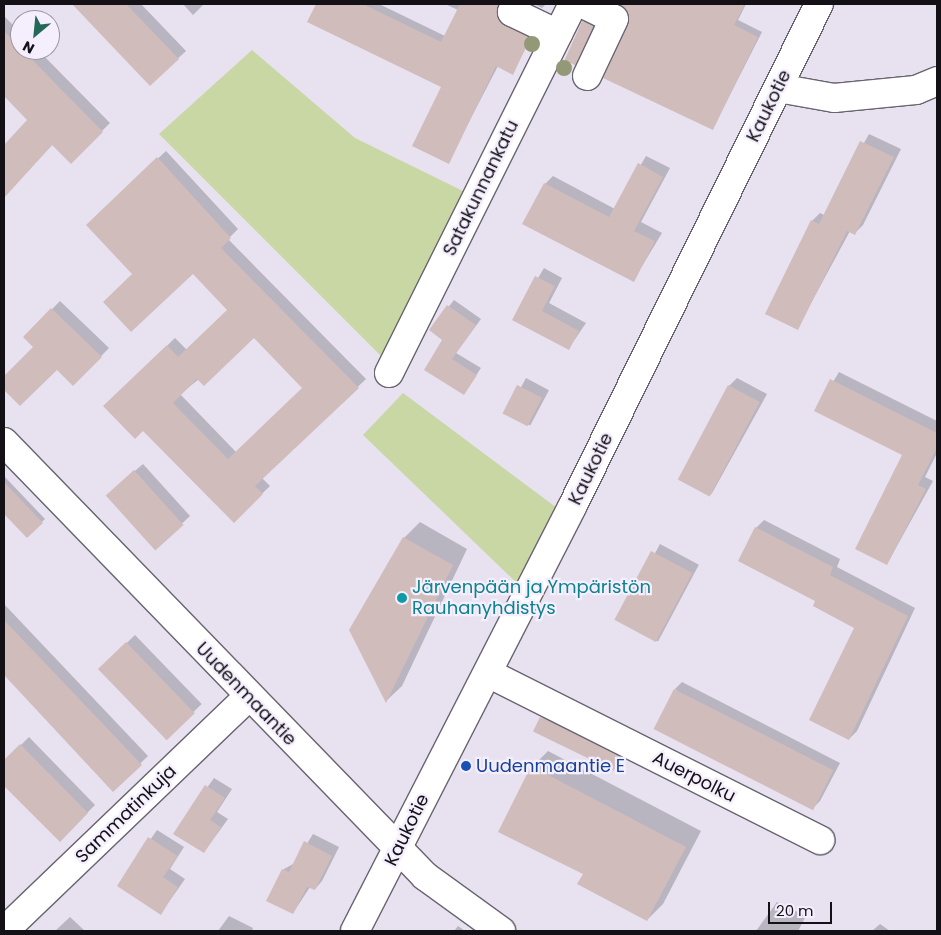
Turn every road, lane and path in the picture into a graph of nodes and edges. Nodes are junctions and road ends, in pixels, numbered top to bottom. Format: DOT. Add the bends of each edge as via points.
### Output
graph roads {
  1 [pos="516,4"];
  2 [pos="573,4"];
  3 [pos="583,4"];
  4 [pos="819,4"];
  5 [pos="558,34"];
  6 [pos="587,76"];
  7 [pos="937,81"];
  8 [pos="778,88"];
  9 [pos="390,373"];
  10 [pos="4,442"];
  11 [pos="488,673"];
  12 [pos="248,696"];
  13 [pos="820,840"];
  14 [pos="398,848"];
  15 [pos="4,930"];
  16 [pos="355,931"];
  17 [pos="501,931"];
  1 -- 5 [label="street" via="512,12"];
  2 -- 5 [label="street, Satakunnankatu"];
  3 -- 6 [label="street" via="614,19"];
  4 -- 8 [label="street, Kaukotie"];
  5 -- 9 [label="street, Satakunnankatu"];
  7 -- 8 [label="street" via="916,90 834,98"];
  8 -- 11 [label="street, Kaukotie"];
  10 -- 12 [label="street, Uudenmaantie"];
  11 -- 13 [label="street, Auerpolku"];
  11 -- 14 [label="street, Kaukotie"];
  12 -- 14 [label="street, Uudenmaantie"];
  12 -- 15 [label="street, Sammatinkuja"];
  14 -- 16 [label="street, Kaukotie"];
  14 -- 17 [label="street, Uudenmaantie" via="425,876"];
}
